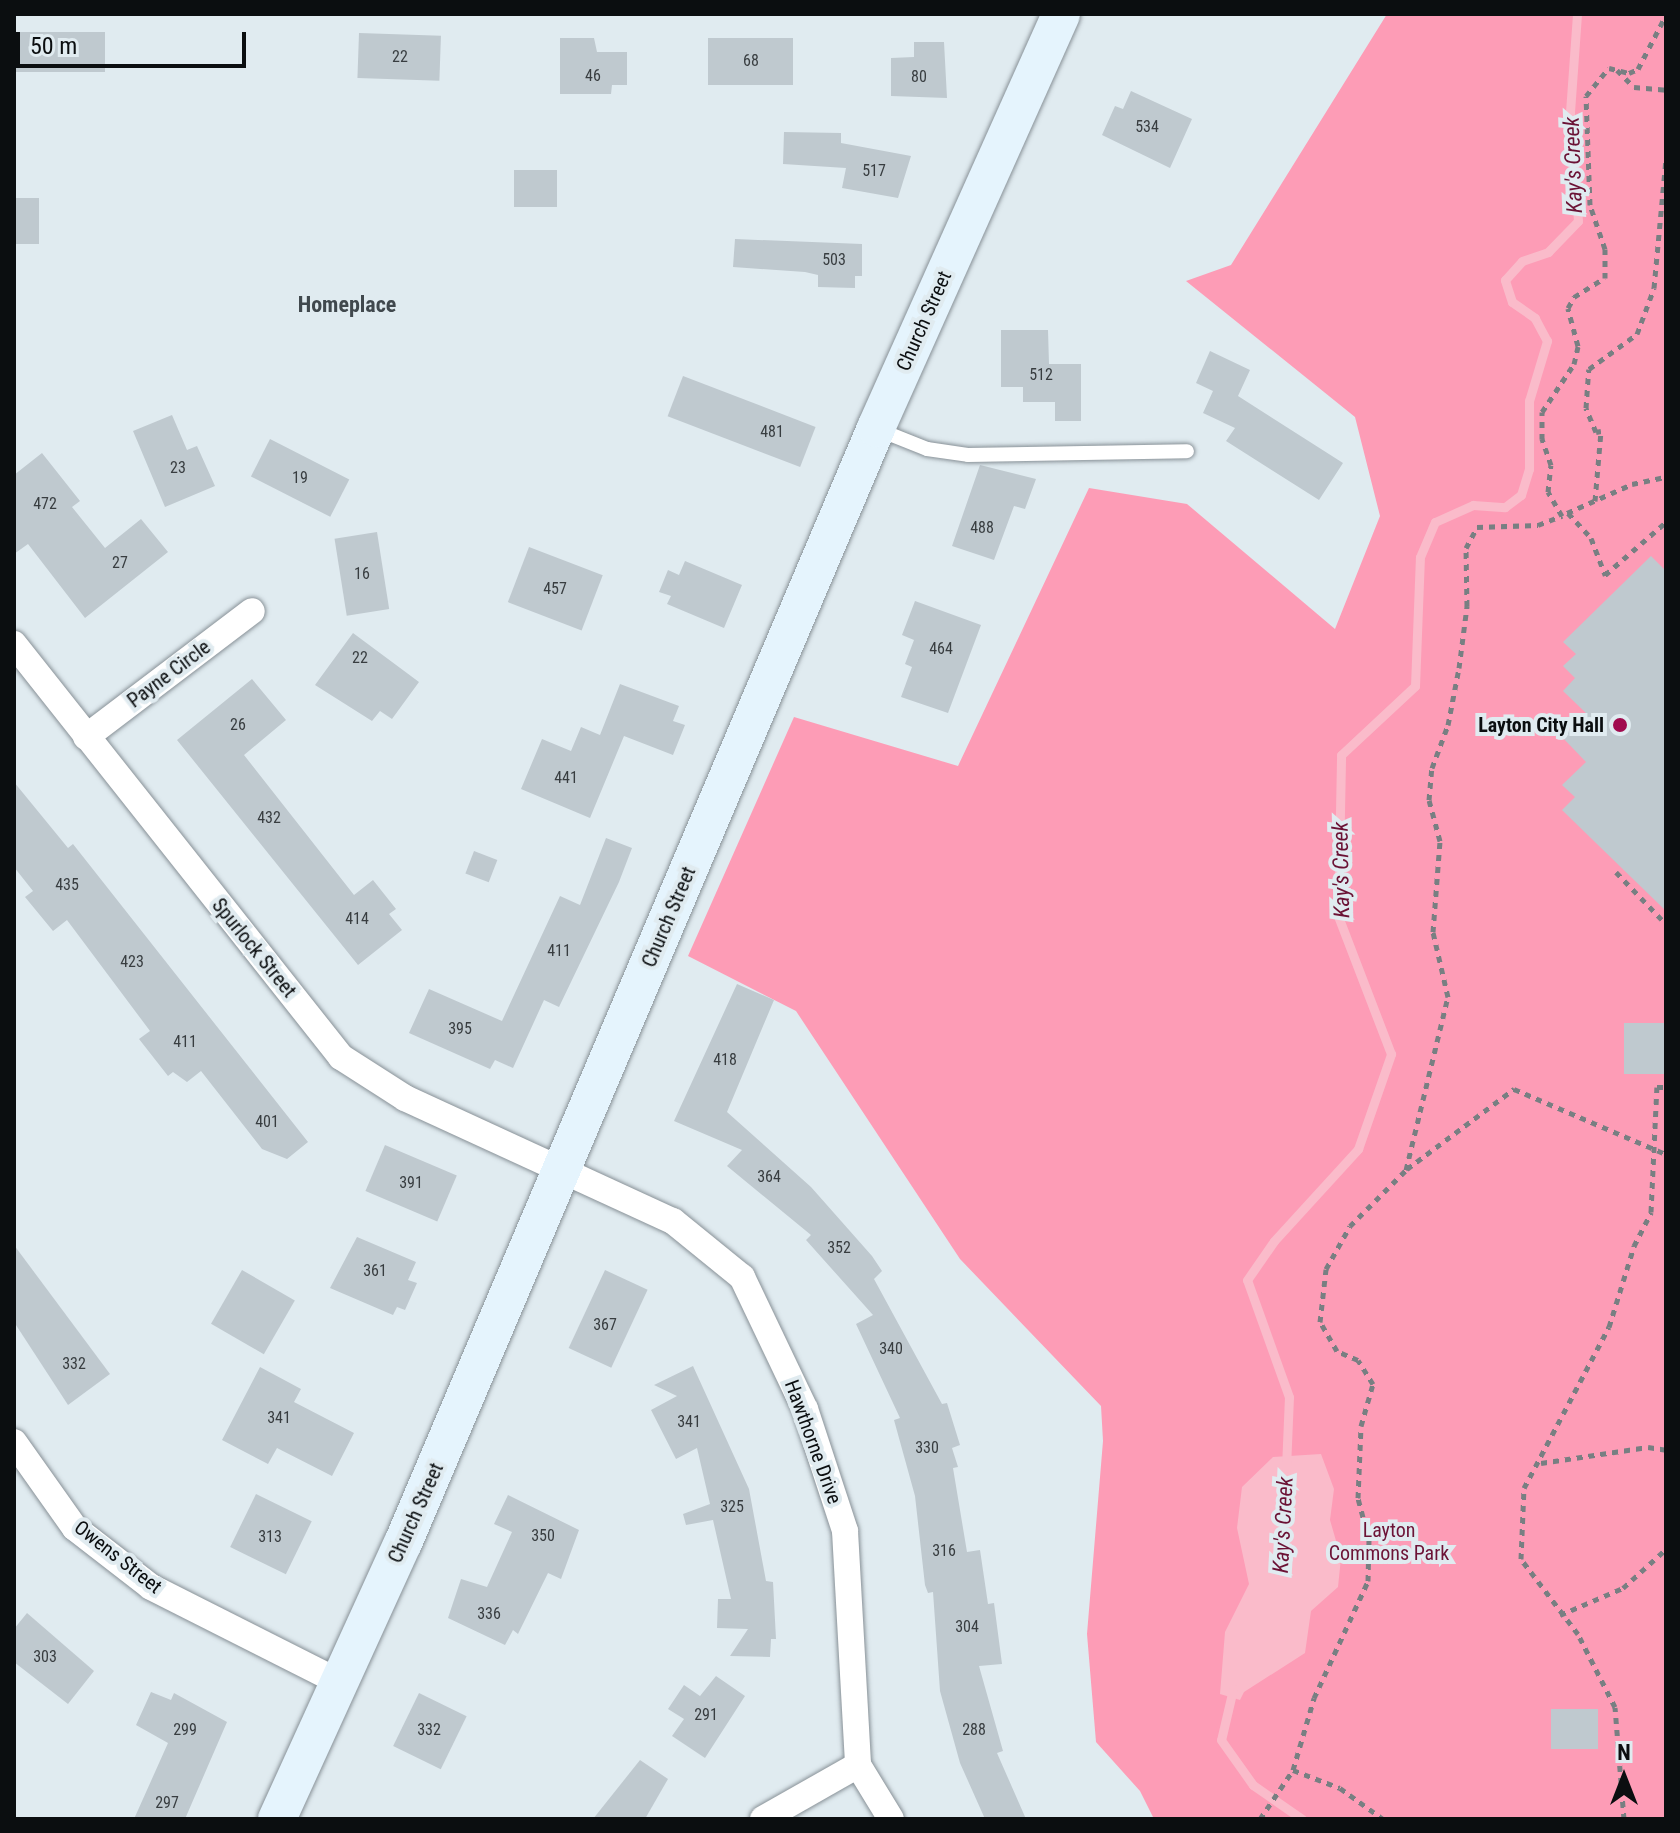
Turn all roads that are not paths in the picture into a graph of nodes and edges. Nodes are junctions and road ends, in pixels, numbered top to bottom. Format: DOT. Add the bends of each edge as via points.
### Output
graph roads {
  1 [pos="1061,14"];
  2 [pos="876,428"];
  3 [pos="1187,451"];
  4 [pos="252,611"];
  5 [pos="14,644"];
  6 [pos="86,737"];
  7 [pos="562,1169"];
  8 [pos="14,1442"];
  9 [pos="337,1681"];
  10 [pos="858,1765"];
  11 [pos="277,1819"];
  12 [pos="763,1819"];
  13 [pos="891,1819"];
  1 -- 2 [label="street, Church Street"];
  2 -- 3 [label="lane" via="927,449 968,455"];
  2 -- 7 [label="street, Church Street"];
  4 -- 6 [label="street, Payne Circle"];
  5 -- 6 [label="street, Spurlock Street"];
  6 -- 7 [label="street, Spurlock Street" via="341,1057 405,1098"];
  7 -- 9 [label="street, Church Street" via="403,1543"];
  7 -- 10 [label="street, Hawthorne Drive" via="673,1221 742,1277 805,1409 845,1531"];
  8 -- 9 [label="street, Owens Street" via="75,1528 151,1587"];
  9 -- 11 [label="street, Church Street"];
  10 -- 12 [label="street"];
  10 -- 13 [label="street, Hawthorne Drive"];
}
